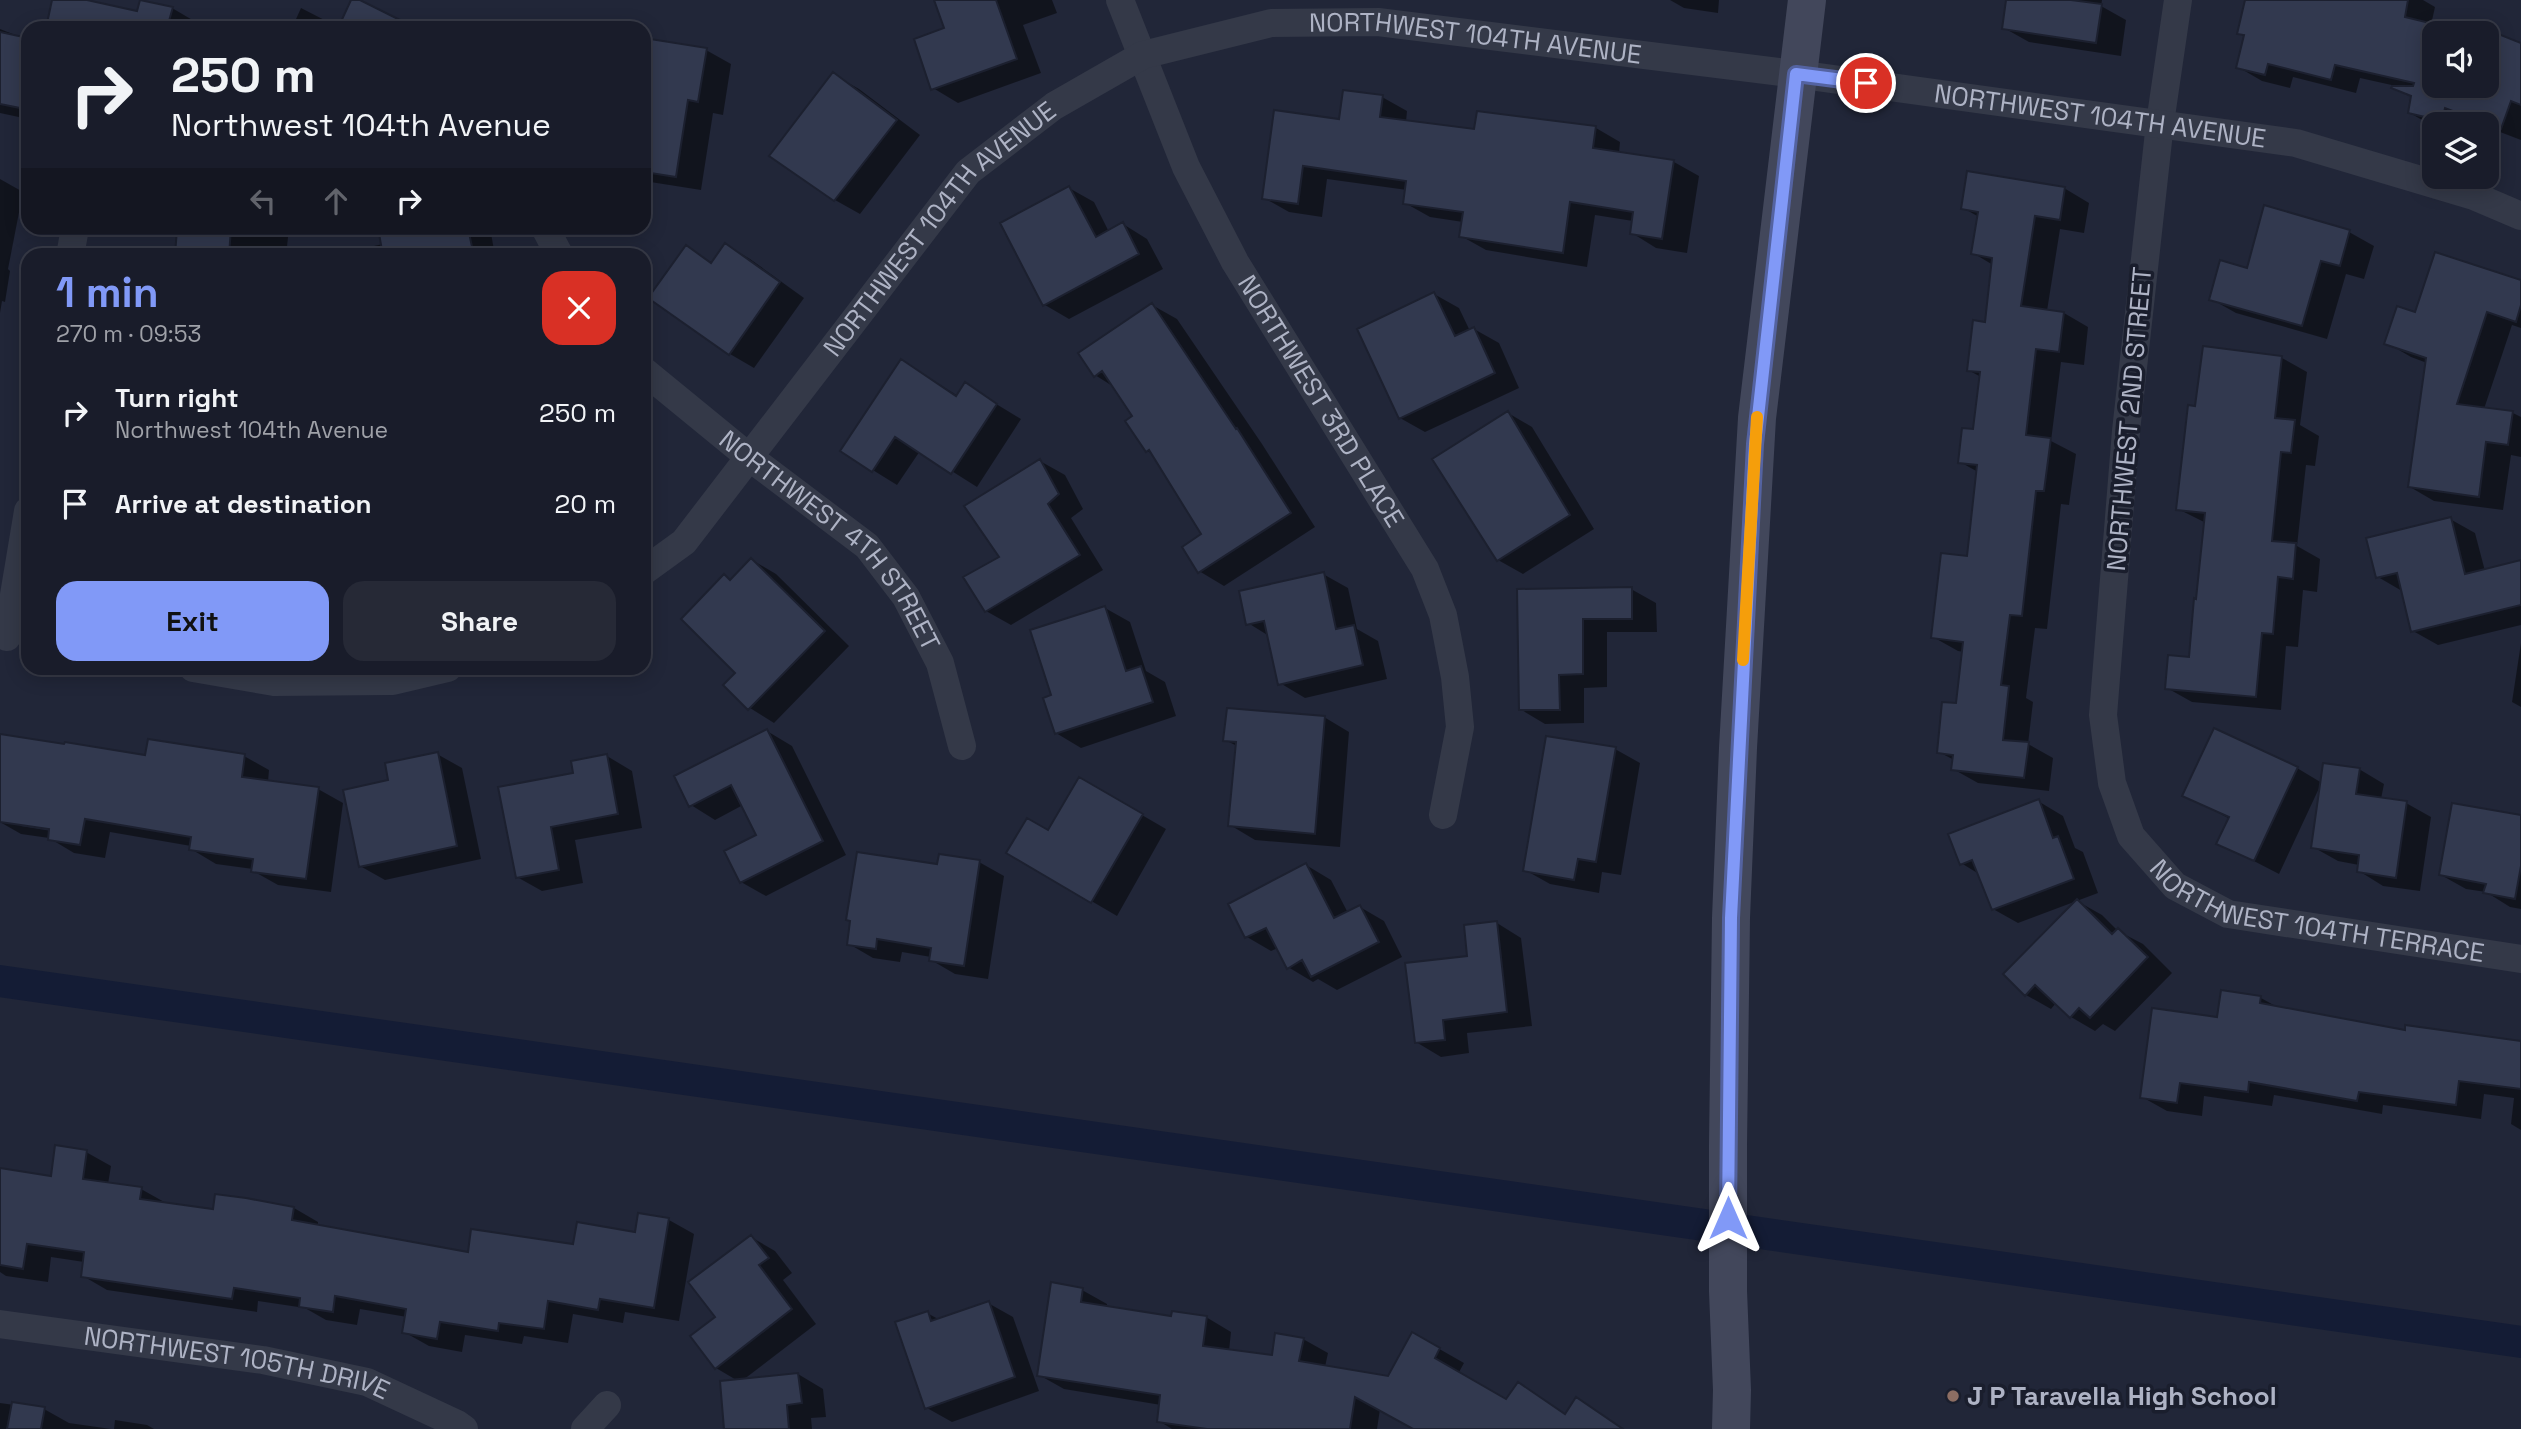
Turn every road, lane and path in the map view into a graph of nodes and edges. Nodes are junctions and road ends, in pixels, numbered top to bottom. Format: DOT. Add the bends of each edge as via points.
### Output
graph roads {
  1 [pos="1120,0"];
  2 [pos="1807,0"];
  3 [pos="2178,0"];
  4 [pos="1143,55"];
  5 [pos="1796,74"];
  6 [pos="2160,124"];
  7 [pos="2521,216"];
  8 [pos="651,377"];
  9 [pos="749,457"];
  10 [pos="651,566"];
  11 [pos="21,567"];
  12 [pos="12,638"];
  13 [pos="234,675"];
  14 [pos="419,675"];
  15 [pos="962,746"];
  16 [pos="1443,815"];
  17 [pos="2131,836"];
  18 [pos="2521,959"];
  19 [pos="0,1324"];
  20 [pos="1732,1391"];
  21 [pos="607,1405"];
  22 [pos="464,1429"];
  23 [pos="585,1429"];
  24 [pos="1731,1429"];
  25 [pos="1739,1429"];
  1 -- 4 [label="street, NORTHWEST 3RD PLACE"];
  2 -- 5 [label="street"];
  3 -- 6 [label="street, NORTHWEST 2ND STREET"];
  4 -- 5 [label="street, NORTHWEST 104TH AVENUE" via="1270,23 1378,22"];
  4 -- 9 [label="street, NORTHWEST 104TH AVENUE" via="1054,106 968,172"];
  4 -- 16 [label="street, NORTHWEST 3RD PLACE" via="1186,167 1235,262 1425,569 1443,615 1460,727"];
  5 -- 6 [label="street, NORTHWEST 104TH AVENUE"];
  5 -- 20 [label="street" via="1757,418 1731,905 1728,1292"];
  6 -- 7 [label="street, NORTHWEST 104TH AVENUE" via="2295,143 2474,196"];
  6 -- 17 [label="street, NORTHWEST 2ND STREET" via="2126,431 2103,715 2112,783"];
  8 -- 9 [label="street, NORTHWEST 4TH STREET"];
  9 -- 10 [label="street, NORTHWEST 104TH AVENUE" via="684,542"];
  9 -- 15 [label="street, NORTHWEST 4TH STREET" via="867,546 906,597 940,663"];
  11 -- 12 [label="street"];
  13 -- 14 [label="street" via="274,682 394,681"];
  17 -- 18 [label="street, NORTHWEST 104TH TERRACE" via="2175,886 2228,914"];
  19 -- 22 [label="street, NORTHWEST 105TH DRIVE" via="263,1360 367,1382"];
  20 -- 24 [label="street"];
  20 -- 25 [label="street"];
  21 -- 23 [label="street"];
}
